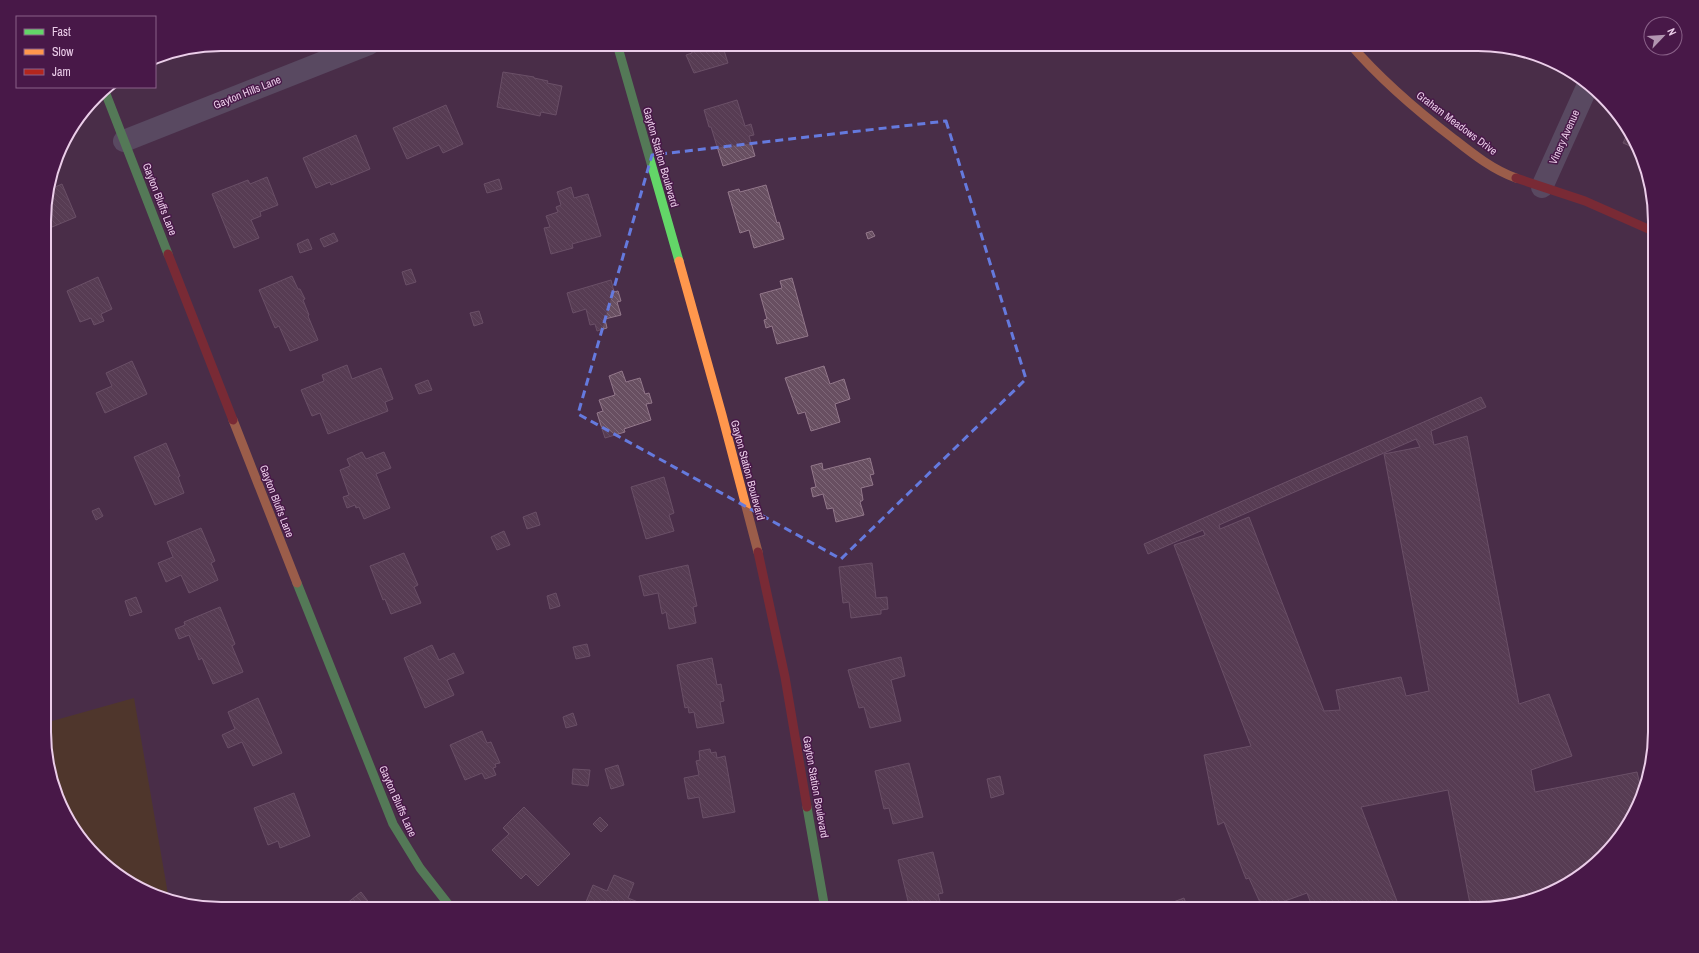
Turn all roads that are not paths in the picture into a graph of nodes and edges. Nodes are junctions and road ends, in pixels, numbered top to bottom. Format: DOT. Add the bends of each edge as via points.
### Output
graph roads {
  1 [pos="351,51"];
  2 [pos="619,51"];
  3 [pos="1356,51"];
  4 [pos="1586,90"];
  5 [pos="106,96"];
  6 [pos="124,141"];
  7 [pos="1542,187"];
  8 [pos="1648,229"];
  9 [pos="446,902"];
  10 [pos="824,902"];
  1 -- 6 [label="street, Gayton Hills Lane"];
  2 -- 10 [label="street, Gayton Station Boulevard" via="755,541 786,686"];
  3 -- 7 [label="street, Graham Meadows Drive" via="1397,92 1476,156 1506,174"];
  4 -- 7 [label="street, Vinery Avenue"];
  5 -- 6 [label="street, Gayton Bluffs Lane"];
  6 -- 9 [label="street, Gayton Bluffs Lane" via="392,824 402,844"];
  7 -- 8 [label="street, Graham Meadows Drive" via="1585,201"];
}
